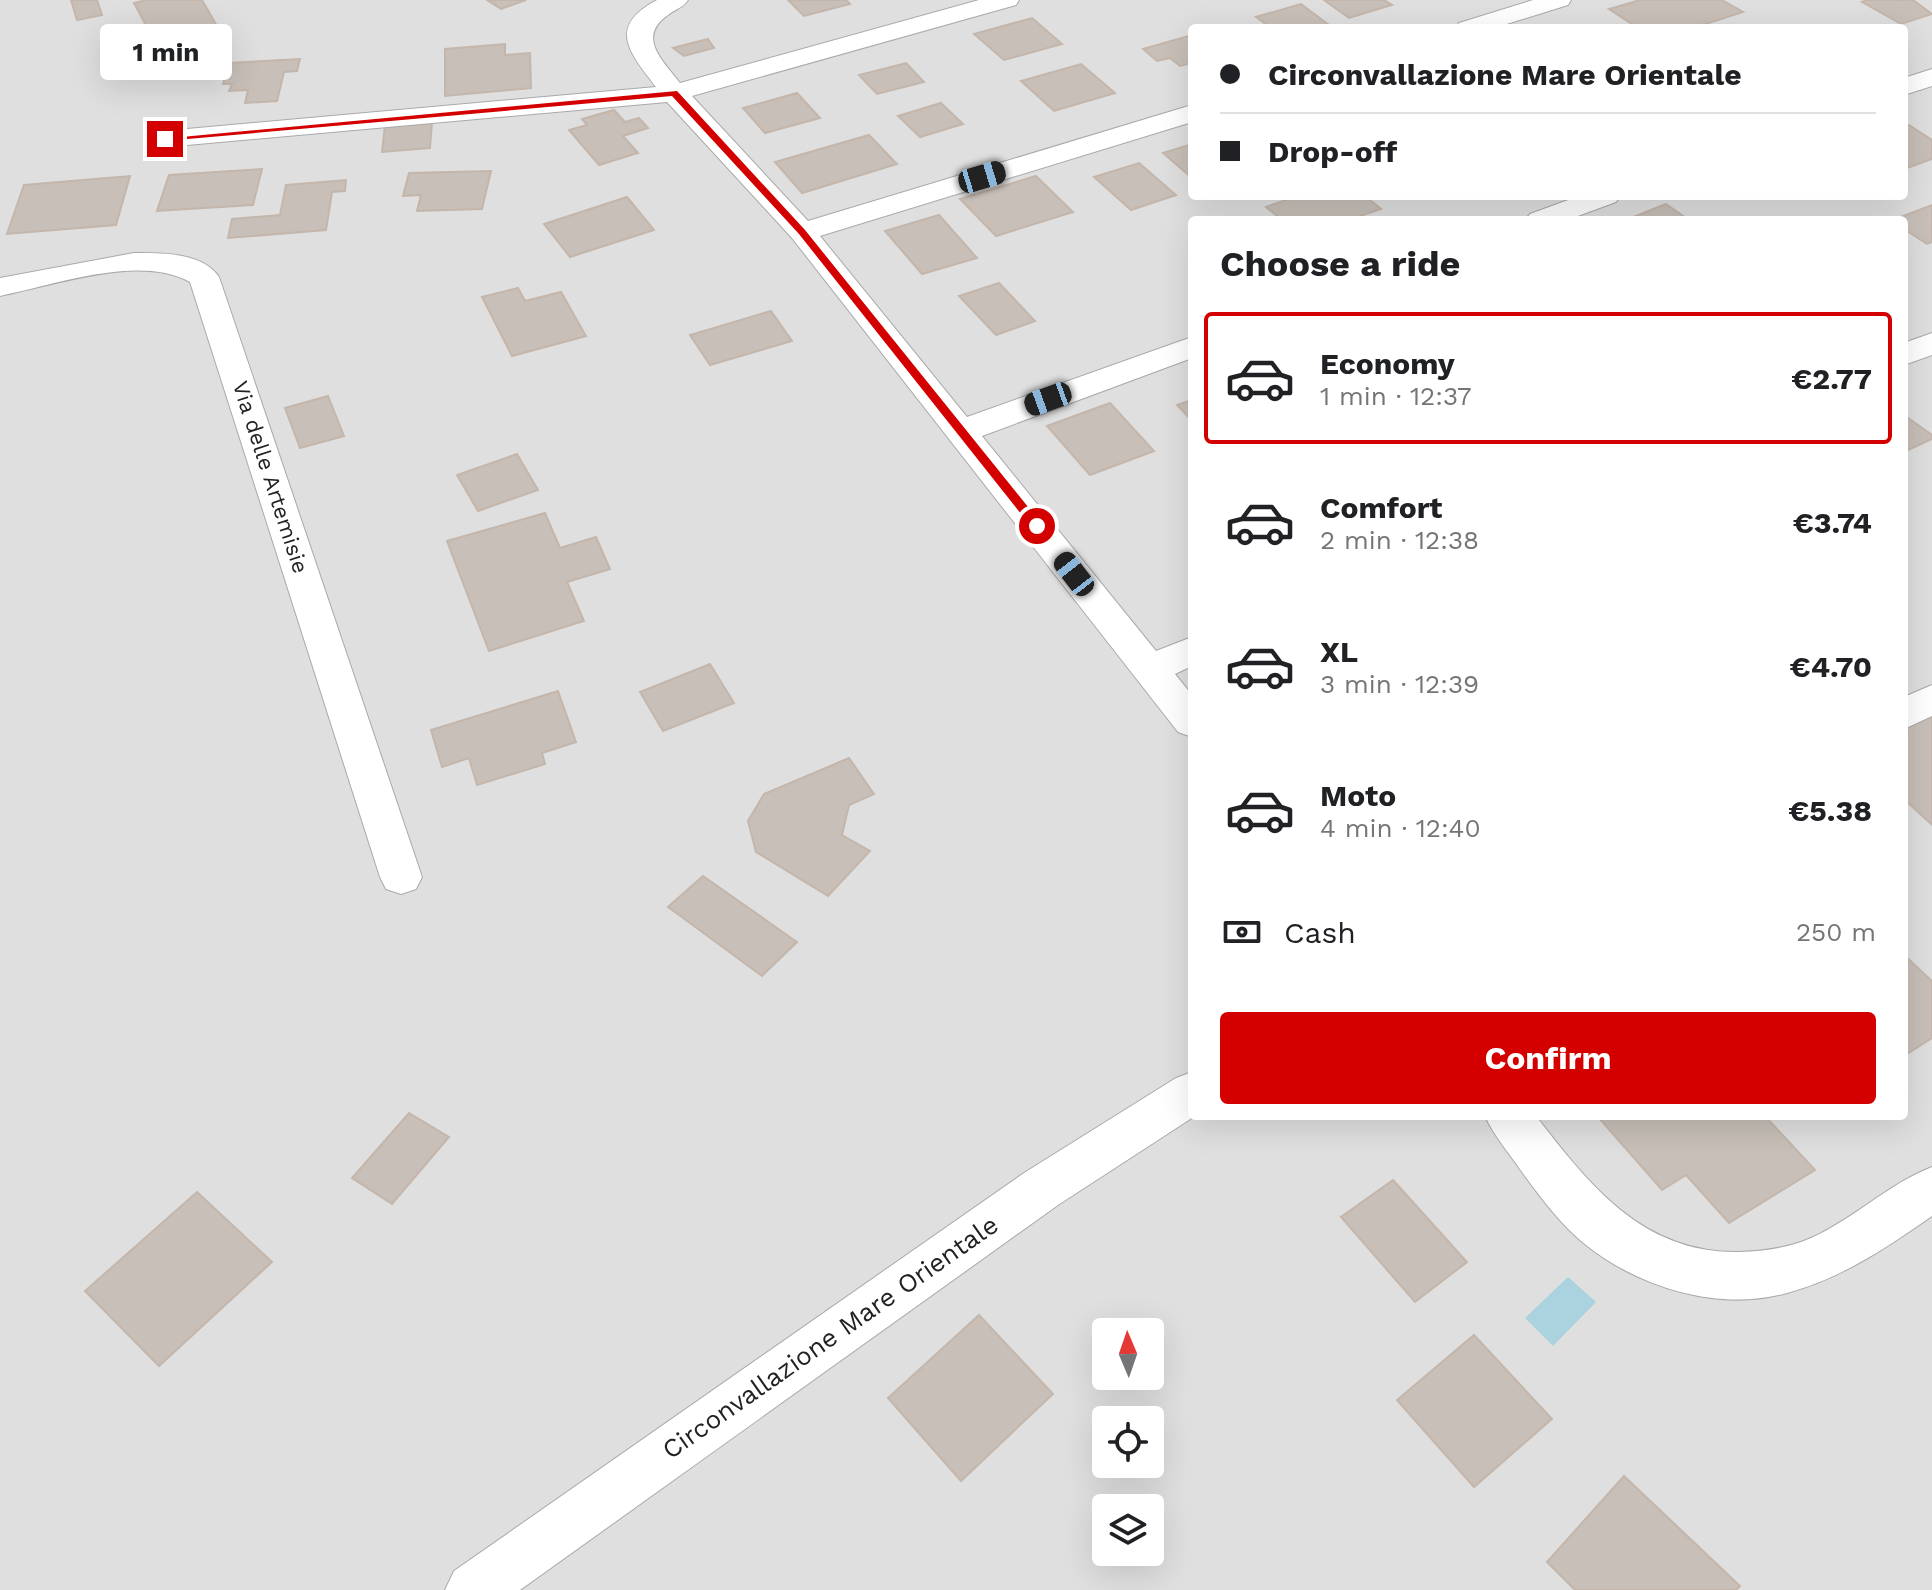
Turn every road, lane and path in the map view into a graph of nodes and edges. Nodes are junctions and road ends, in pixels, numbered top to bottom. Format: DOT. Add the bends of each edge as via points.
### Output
graph roads {
  1 [pos="676,0"];
  2 [pos="1007,0"];
  3 [pos="1559,0"];
  4 [pos="1481,24"];
  5 [pos="1932,77"];
  6 [pos="1908,86"];
  7 [pos="674,93"];
  8 [pos="1188,114"];
  9 [pos="165,139"];
  10 [pos="1595,200"];
  11 [pos="1551,216"];
  12 [pos="802,232"];
  13 [pos="0,287"];
  14 [pos="1932,343"];
  15 [pos="1188,348"];
  16 [pos="1908,353"];
  17 [pos="962,431"];
  18 [pos="1188,653"];
  19 [pos="1149,669"];
  20 [pos="1932,699"];
  21 [pos="1908,712"];
  22 [pos="1188,717"];
  23 [pos="401,877"];
  24 [pos="1188,1096"];
  25 [pos="1511,1120"];
  26 [pos="1932,1189"];
  27 [pos="473,1590"];
  1 -- 7 [label="street" via="647,19 638,38"];
  2 -- 7 [label="street"];
  3 -- 4 [label="street"];
  5 -- 6 [label="street"];
  7 -- 9 [label="street"];
  7 -- 12 [label="street"];
  8 -- 12 [label="street"];
  10 -- 11 [label="street"];
  12 -- 17 [label="street"];
  13 -- 23 [label="street, Via delle Artemisie" via="132,263 180,265 204,277"];
  14 -- 16 [label="street"];
  15 -- 17 [label="street"];
  17 -- 19 [label="street"];
  18 -- 19 [label="street"];
  19 -- 22 [label="street"];
  20 -- 21 [label="street"];
  24 -- 27 [label="street, Circonvallazione Mare Orientale" via="1041,1189"];
  25 -- 26 [label="street" via="1601,1228 1636,1251 1683,1270 1730,1276 1785,1271 1826,1256"];
}
